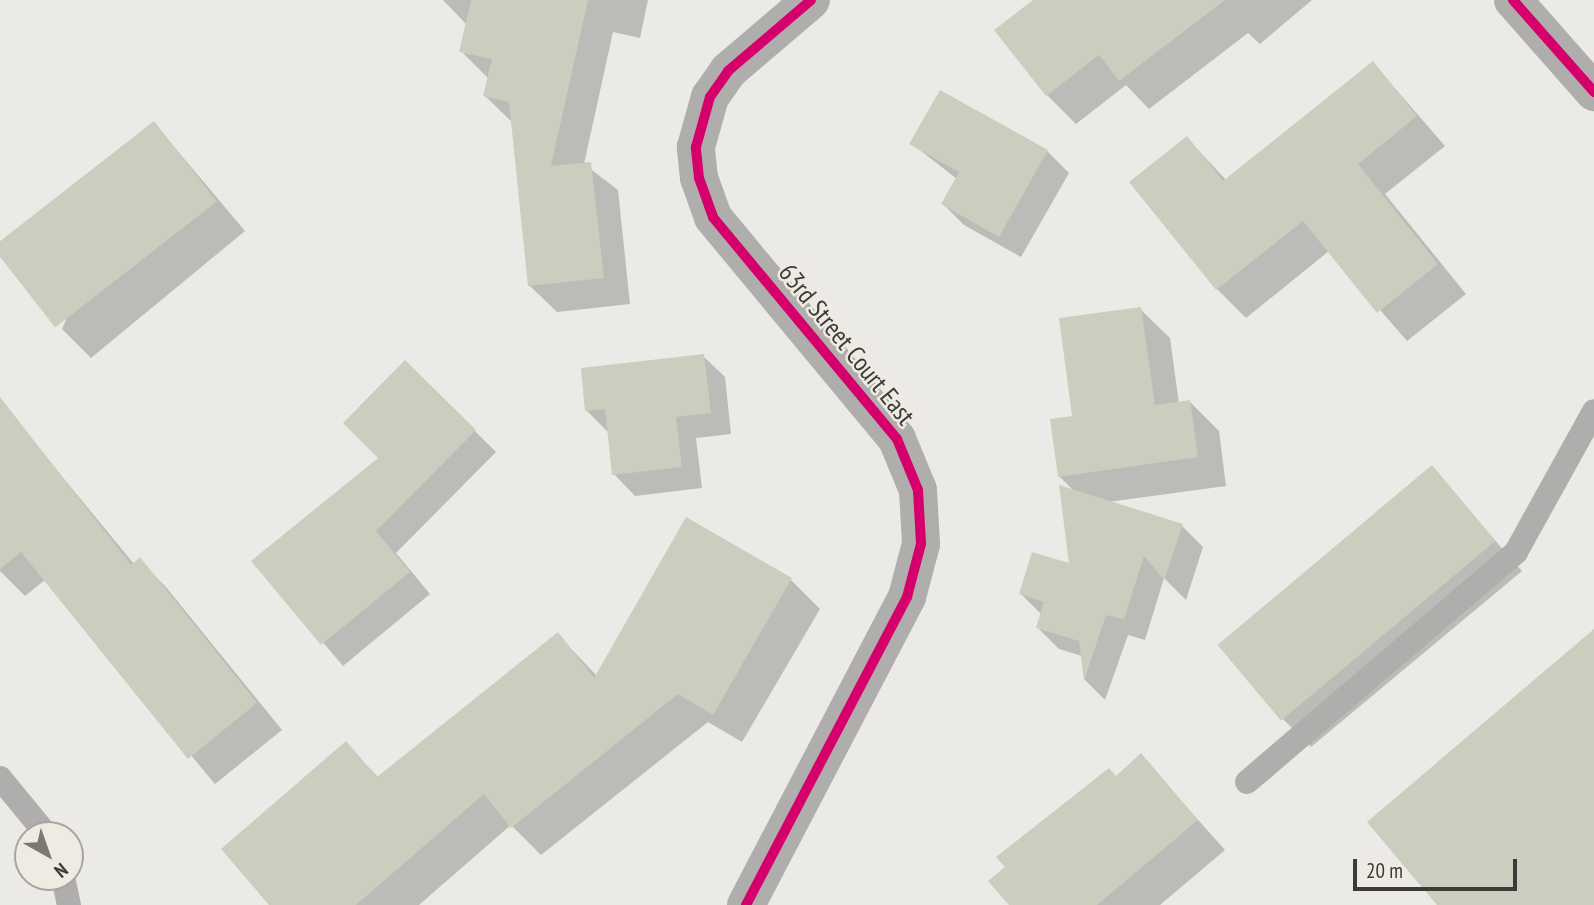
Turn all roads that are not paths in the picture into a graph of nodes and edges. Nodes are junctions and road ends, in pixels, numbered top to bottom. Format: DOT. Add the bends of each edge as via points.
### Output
graph roads {
  1 [pos="811,0"];
  2 [pos="1513,0"];
  3 [pos="1594,92"];
  4 [pos="1594,411"];
  5 [pos="0,778"];
  6 [pos="1247,782"];
  7 [pos="35,821"];
  8 [pos="747,905"];
  1 -- 8 [label="street, 63rd Street Court East" via="728,71 710,97 696,147 699,178 713,218 897,439 918,489 921,544 907,597"];
  2 -- 3 [label="street"];
  4 -- 6 [label="lane" via="1516,552"];
  5 -- 7 [label="lane"];
}
